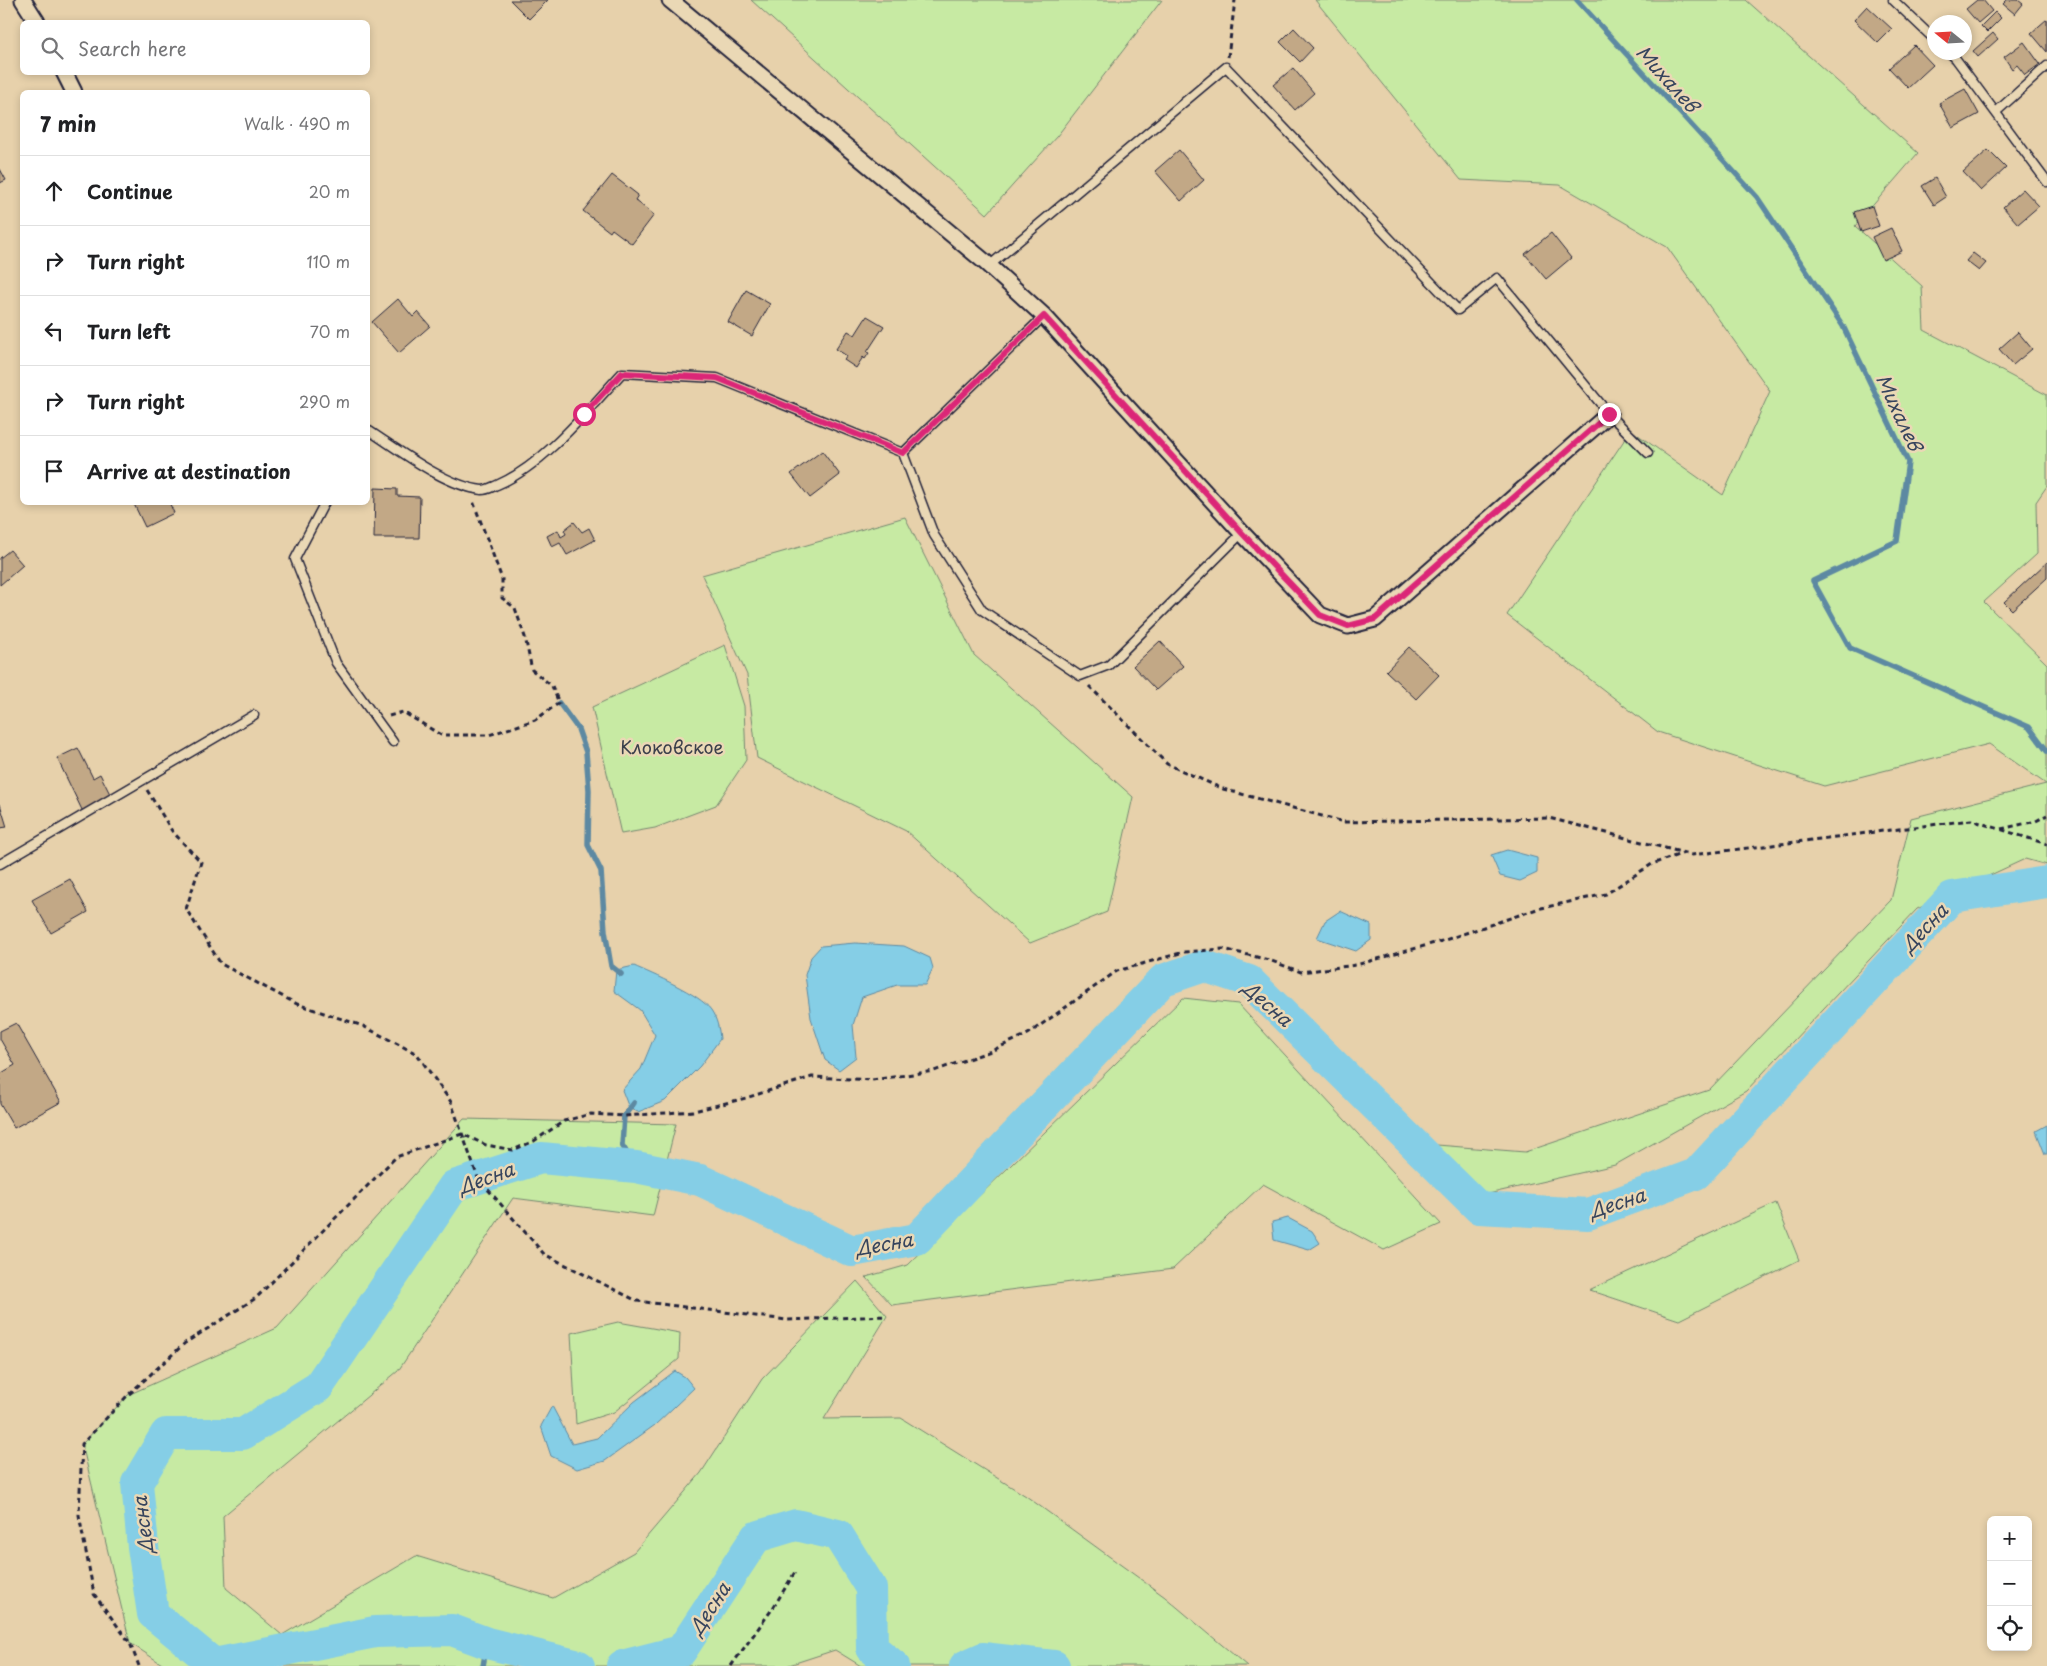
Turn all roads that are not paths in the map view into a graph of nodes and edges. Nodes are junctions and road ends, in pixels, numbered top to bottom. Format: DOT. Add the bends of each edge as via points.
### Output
graph roads {
  1 [pos="23,0"];
  2 [pos="670,0"];
  3 [pos="1893,0"];
  4 [pos="36,20"];
  5 [pos="1927,32"];
  6 [pos="1956,60"];
  7 [pos="2047,66"];
  8 [pos="66,75"];
  9 [pos="73,90"];
  10 [pos="1996,112"];
  11 [pos="2047,182"];
  12 [pos="989,266"];
  13 [pos="1044,316"];
  14 [pos="1609,414"];
  15 [pos="370,431"];
  16 [pos="903,453"];
  17 [pos="1648,453"];
  18 [pos="323,505"];
  19 [pos="1242,533"];
  20 [pos="254,715"];
  21 [pos="393,742"];
  22 [pos="0,864"];
  1 -- 4 [label="street"];
  2 -- 12 [label="street"];
  3 -- 5 [label="lane"];
  6 -- 10 [label="lane"];
  7 -- 10 [label="lane"];
  8 -- 9 [label="street"];
  10 -- 11 [label="lane"];
  12 -- 13 [label="street"];
  12 -- 14 [label="lane" via="1226,67 1458,310 1497,278"];
  13 -- 16 [label="lane"];
  13 -- 19 [label="street"];
  14 -- 17 [label="lane"];
  14 -- 19 [label="street" via="1375,619 1348,626 1320,615"];
  15 -- 16 [label="lane" via="426,468 464,485 485,490 508,480 537,460 622,373 717,378"];
  16 -- 19 [label="lane" via="934,535 982,610 1080,676 1109,665"];
  18 -- 21 [label="lane" via="294,559 336,663"];
  20 -- 22 [label="lane"];
}
